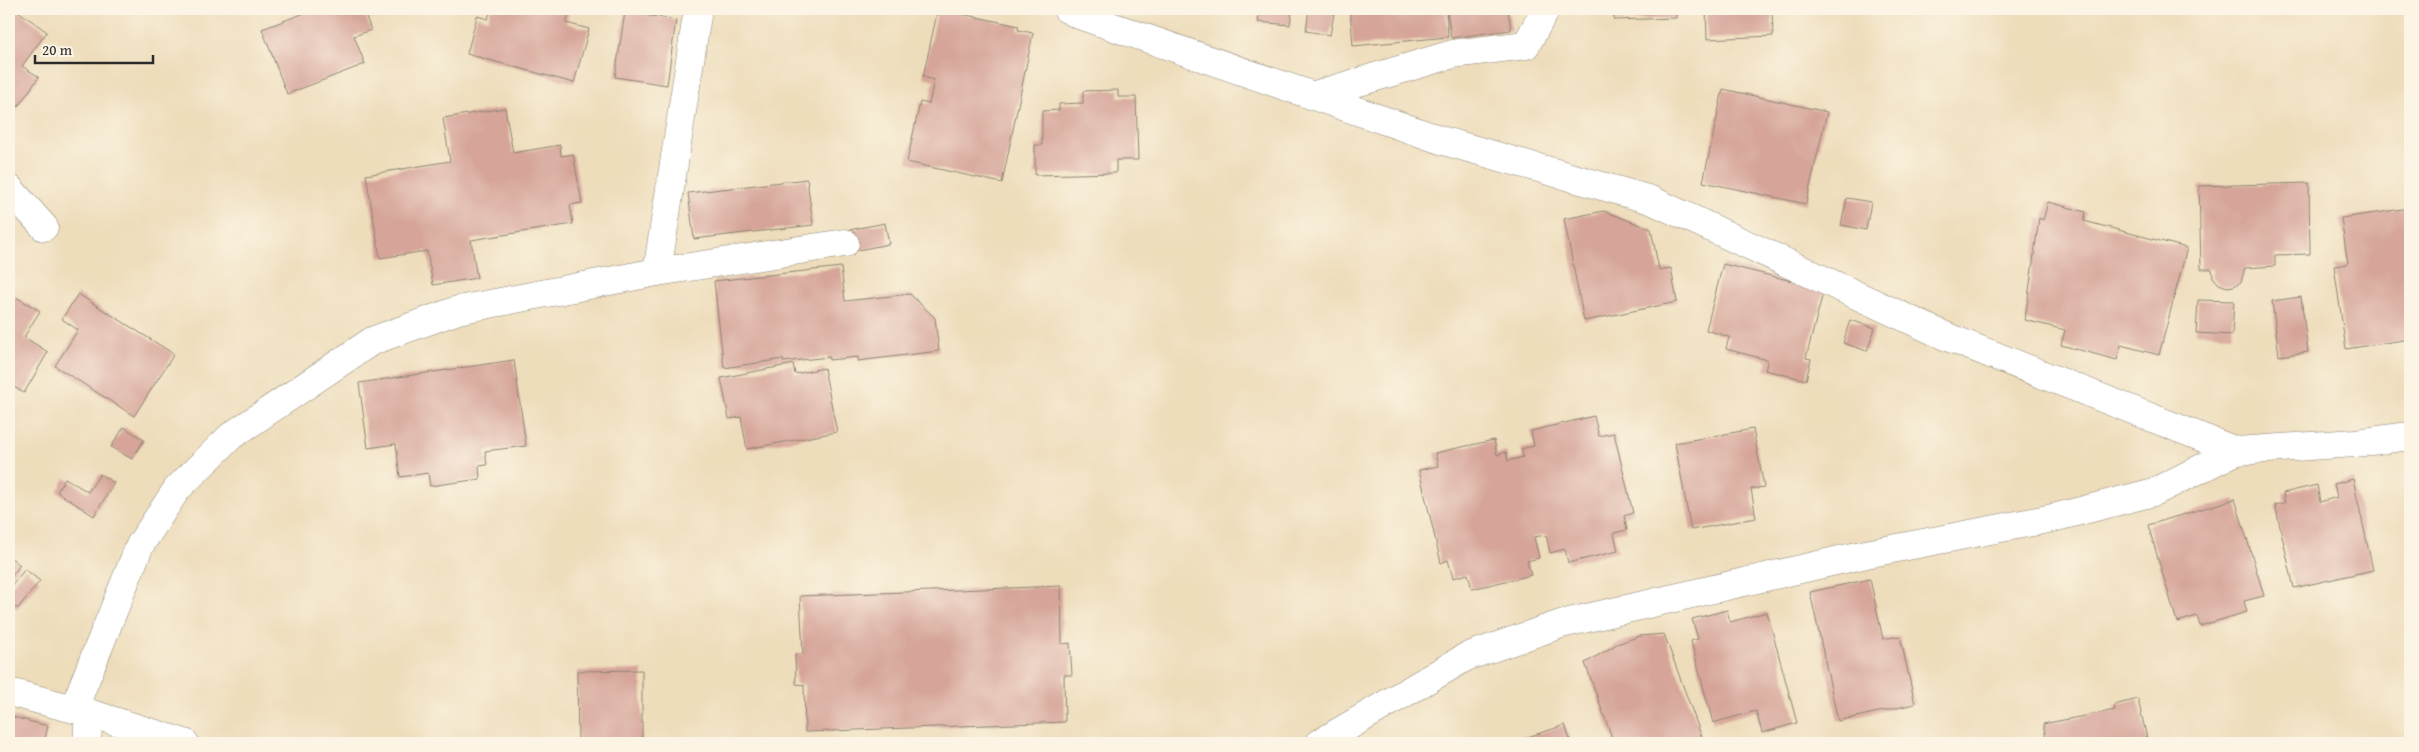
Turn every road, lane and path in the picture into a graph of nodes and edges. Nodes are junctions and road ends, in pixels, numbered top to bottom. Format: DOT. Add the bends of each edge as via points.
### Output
graph roads {
  1 [pos="698,9"];
  2 [pos="1067,9"];
  3 [pos="1546,9"];
  4 [pos="1315,95"];
  5 [pos="9,188"];
  6 [pos="44,227"];
  7 [pos="845,243"];
  8 [pos="657,272"];
  9 [pos="2410,436"];
  10 [pos="2236,452"];
  11 [pos="9,692"];
  12 [pos="81,711"];
  13 [pos="87,743"];
  14 [pos="185,743"];
  15 [pos="1320,743"];
  1 -- 8 [label="street"];
  2 -- 4 [label="street"];
  3 -- 4 [label="street" via="1526,45 1453,54"];
  4 -- 10 [label="street" via="1444,141 1651,200 1945,336"];
  5 -- 6 [label="street"];
  7 -- 8 [label="street"];
  8 -- 12 [label="street" via="458,310 372,341 231,436 177,489 140,545"];
  9 -- 10 [label="street"];
  10 -- 15 [label="street" via="2154,492 2062,516 1866,554 1561,624 1466,657"];
  11 -- 12 [label="street"];
  12 -- 13 [label="street"];
  12 -- 14 [label="street"];
}
